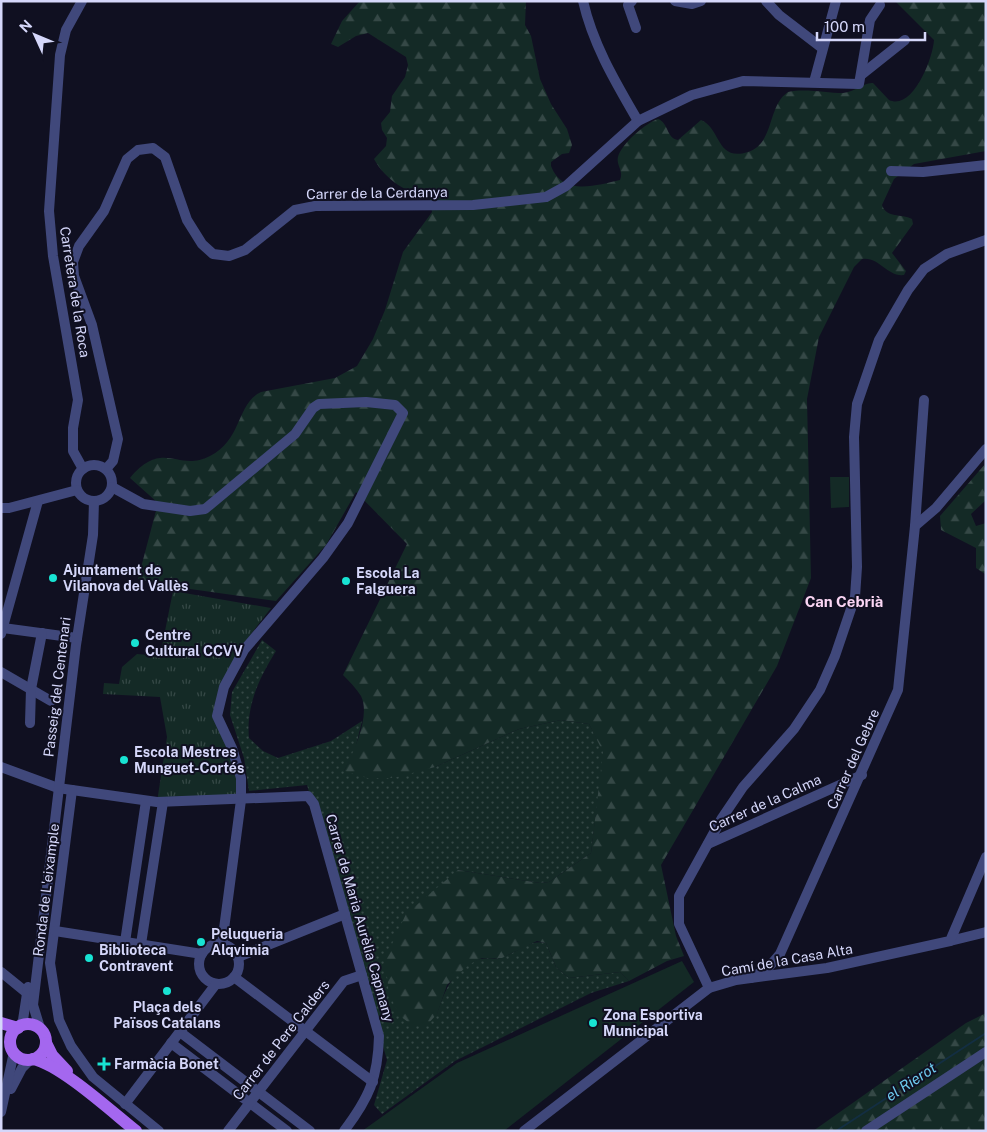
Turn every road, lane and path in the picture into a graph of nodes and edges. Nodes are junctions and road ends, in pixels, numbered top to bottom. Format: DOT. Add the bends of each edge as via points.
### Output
graph roads {
  1 [pos="82,1"];
  2 [pos="583,1"];
  3 [pos="632,1"];
  4 [pos="675,1"];
  5 [pos="701,1"];
  6 [pos="766,1"];
  7 [pos="836,1"];
  8 [pos="880,5"];
  9 [pos="636,28"];
  10 [pos="905,40"];
  11 [pos="822,48"];
  12 [pos="860,79"];
  13 [pos="814,82"];
  14 [pos="638,121"];
  15 [pos="986,165"];
  16 [pos="891,171"];
  17 [pos="986,240"];
  18 [pos="924,400"];
  19 [pos="986,449"];
  20 [pos="83,468"];
  21 [pos="106,469"];
  22 [pos="112,487"];
  23 [pos="77,490"];
  24 [pos="38,501"];
  25 [pos="94,502"];
  26 [pos="1,508"];
  27 [pos="915,526"];
  28 [pos="2,631"];
  29 [pos="42,633"];
  30 [pos="77,638"];
  31 [pos="1,672"];
  32 [pos="31,689"];
  33 [pos="51,701"];
  34 [pos="30,723"];
  35 [pos="1,768"];
  36 [pos="862,775"];
  37 [pos="58,788"];
  38 [pos="72,790"];
  39 [pos="241,800"];
  40 [pos="146,801"];
  41 [pos="163,802"];
  42 [pos="708,844"];
  43 [pos="51,846"];
  44 [pos="986,857"];
  45 [pos="345,914"];
  46 [pos="55,931"];
  47 [pos="986,932"];
  48 [pos="950,941"];
  49 [pos="125,942"];
  50 [pos="141,944"];
  51 [pos="222,944"];
  52 [pos="202,954"];
  53 [pos="238,958"];
  54 [pos="1,972"];
  55 [pos="362,975"];
  56 [pos="234,977"];
  57 [pos="751,978"];
  58 [pos="216,984"];
  59 [pos="709,988"];
  60 [pos="28,992"];
  61 [pos="1,1023"];
  62 [pos="19,1027"];
  63 [pos="40,1028"];
  64 [pos="306,1031"];
  65 [pos="180,1032"];
  66 [pos="1,1033"];
  67 [pos="46,1043"];
  68 [pos="172,1043"];
  69 [pos="12,1048"];
  70 [pos="985,1053"];
  71 [pos="31,1060"];
  72 [pos="373,1082"];
  73 [pos="86,1092"];
  74 [pos="258,1092"];
  75 [pos="250,1103"];
  76 [pos="125,1104"];
  77 [pos="2,1110"];
  78 [pos="136,1131"];
  79 [pos="159,1131"];
  80 [pos="228,1131"];
  81 [pos="287,1131"];
  82 [pos="310,1131"];
  83 [pos="344,1131"];
  84 [pos="524,1131"];
  85 [pos="866,1131"];
  1 -- 20 [label="street, Carretera de la Roca" via="66,30 60,55 49,211 53,256 78,400 73,451"];
  2 -- 14 [label="street" via="610,73"];
  3 -- 9 [label="street" via="628,5"];
  4 -- 5 [label="street" via="692,4"];
  6 -- 11 [label="street"];
  7 -- 11 [label="street"];
  8 -- 12 [label="street" via="870,20"];
  10 -- 12 [label="street"];
  11 -- 13 [label="street"];
  12 -- 13 [label="street, Carrer de la Cerdanya"];
  13 -- 14 [label="street, Carrer de la Cerdanya" via="743,81 718,86"];
  14 -- 21 [label="street, Carrer de la Cerdanya" via="566,186 546,196 473,205 315,206 295,210 246,250 229,256 213,254 202,244 187,220 165,157 153,148 138,150 127,159 104,211 73,262 74,276 92,325 118,439 113,461"];
  15 -- 16 [label="street" via="923,172"];
  17 -- 42 [label="street" via="947,254 924,269 879,340 857,404 854,436 855,597 835,656 815,698 794,729 743,787"];
  18 -- 27 [label="street, Carrer del Gebre"];
  19 -- 27 [label="street" via="936,508"];
  20 -- 21 [label="street" via="94,465"];
  20 -- 23 [label="street" via="76,479"];
  21 -- 22 [label="street"];
  22 -- 25 [label="street" via="106,497"];
  22 -- 39 [label="street" via="143,504 190,511 205,509 295,434 319,404 366,402 395,405 403,413 348,523 323,558 244,650 224,687 217,716 241,778"];
  23 -- 24 [label="street"];
  23 -- 25 [label="street" via="85,499"];
  24 -- 26 [label="street"];
  24 -- 28 [label="street"];
  25 -- 30 [label="street, Passeig del Centenari"];
  27 -- 36 [label="street, Carrer del Gebre" via="898,690"];
  28 -- 29 [label="street"];
  29 -- 30 [label="street"];
  29 -- 32 [label="street"];
  30 -- 37 [label="street, Passeig del Centenari"];
  31 -- 32 [label="street"];
  32 -- 33 [label="street"];
  32 -- 34 [label="street"];
  35 -- 37 [label="street"];
  36 -- 42 [label="street, Carrer de la Calma"];
  36 -- 57 [label="street, Carrer del Gebre" via="780,954 768,968"];
  37 -- 38 [label="street"];
  37 -- 43 [label="street, Passeig del Centenari"];
  38 -- 40 [label="street"];
  38 -- 46 [label="street, Ronda de L'eixample"];
  39 -- 41 [label="street"];
  39 -- 45 [label="street, Carrer de Maria Aurèlia Capmany" via="308,796 314,804"];
  39 -- 51 [label="street"];
  40 -- 41 [label="street"];
  40 -- 49 [label="street"];
  41 -- 50 [label="street"];
  42 -- 59 [label="street" via="679,896 678,907 679,924"];
  43 -- 60 [label="street, Passeig del Centenari"];
  43 -- 63 [label="street, Passeig del Centenari" via="33,1005"];
  44 -- 48 [label="street"];
  45 -- 53 [label="street"];
  45 -- 55 [label="street, Carrer de Maria Aurèlia Capmany"];
  46 -- 49 [label="street"];
  46 -- 76 [label="street, Ronda de L'eixample" via="50,962 59,1020 71,1046 93,1077"];
  47 -- 48 [label="street, Camí de la Casa Alta"];
  48 -- 57 [label="street, Camí de la Casa Alta" via="827,968"];
  49 -- 50 [label="street"];
  50 -- 52 [label="street"];
  51 -- 52 [label="street" via="208,947"];
  51 -- 53 [label="street" via="234,951"];
  52 -- 58 [label="street" via="199,968 202,976"];
  53 -- 56 [label="street"];
  54 -- 60 [label="street"];
  55 -- 64 [label="street, Carrer de Pere Calders" via="344,981"];
  55 -- 72 [label="street, Carrer de Maria Aurèlia Capmany" via="379,1036"];
  56 -- 58 [label="street" via="226,983"];
  56 -- 64 [label="street"];
  57 -- 59 [label="street, Camí de la Casa Alta"];
  58 -- 65 [label="street"];
  59 -- 84 [label="street, Camí de la Casa Alta"];
  60 -- 62 [label="street, Passeig del Centenari" via="24,1020"];
  61 -- 62 [label="main road"];
  62 -- 63 [label="main road" via="28,1024"];
  62 -- 69 [label="main road" via="12,1035"];
  63 -- 67 [label="main road"];
  64 -- 72 [label="street"];
  64 -- 74 [label="street, Carrer de Pere Calders"];
  65 -- 68 [label="street"];
  65 -- 74 [label="street"];
  66 -- 69 [label="main road"];
  67 -- 71 [label="main road" via="41,1055"];
  67 -- 73 [label="main road" via="52,1055"];
  68 -- 75 [label="street"];
  68 -- 76 [label="street"];
  69 -- 71 [label="main road" via="19,1057"];
  69 -- 77 [label="street"];
  70 -- 85 [label="street"];
  71 -- 73 [label="main road" via="50,1066"];
  71 -- 77 [label="street" via="18,1076"];
  72 -- 83 [label="street, Carrer de Maria Aurèlia Capmany" via="364,1105"];
  73 -- 78 [label="main road"];
  74 -- 75 [label="street, Carrer de Pere Calders"];
  74 -- 82 [label="street"];
  75 -- 80 [label="street, Carrer de Pere Calders"];
  75 -- 81 [label="street"];
  76 -- 79 [label="street, Ronda de L'eixample"];
}
